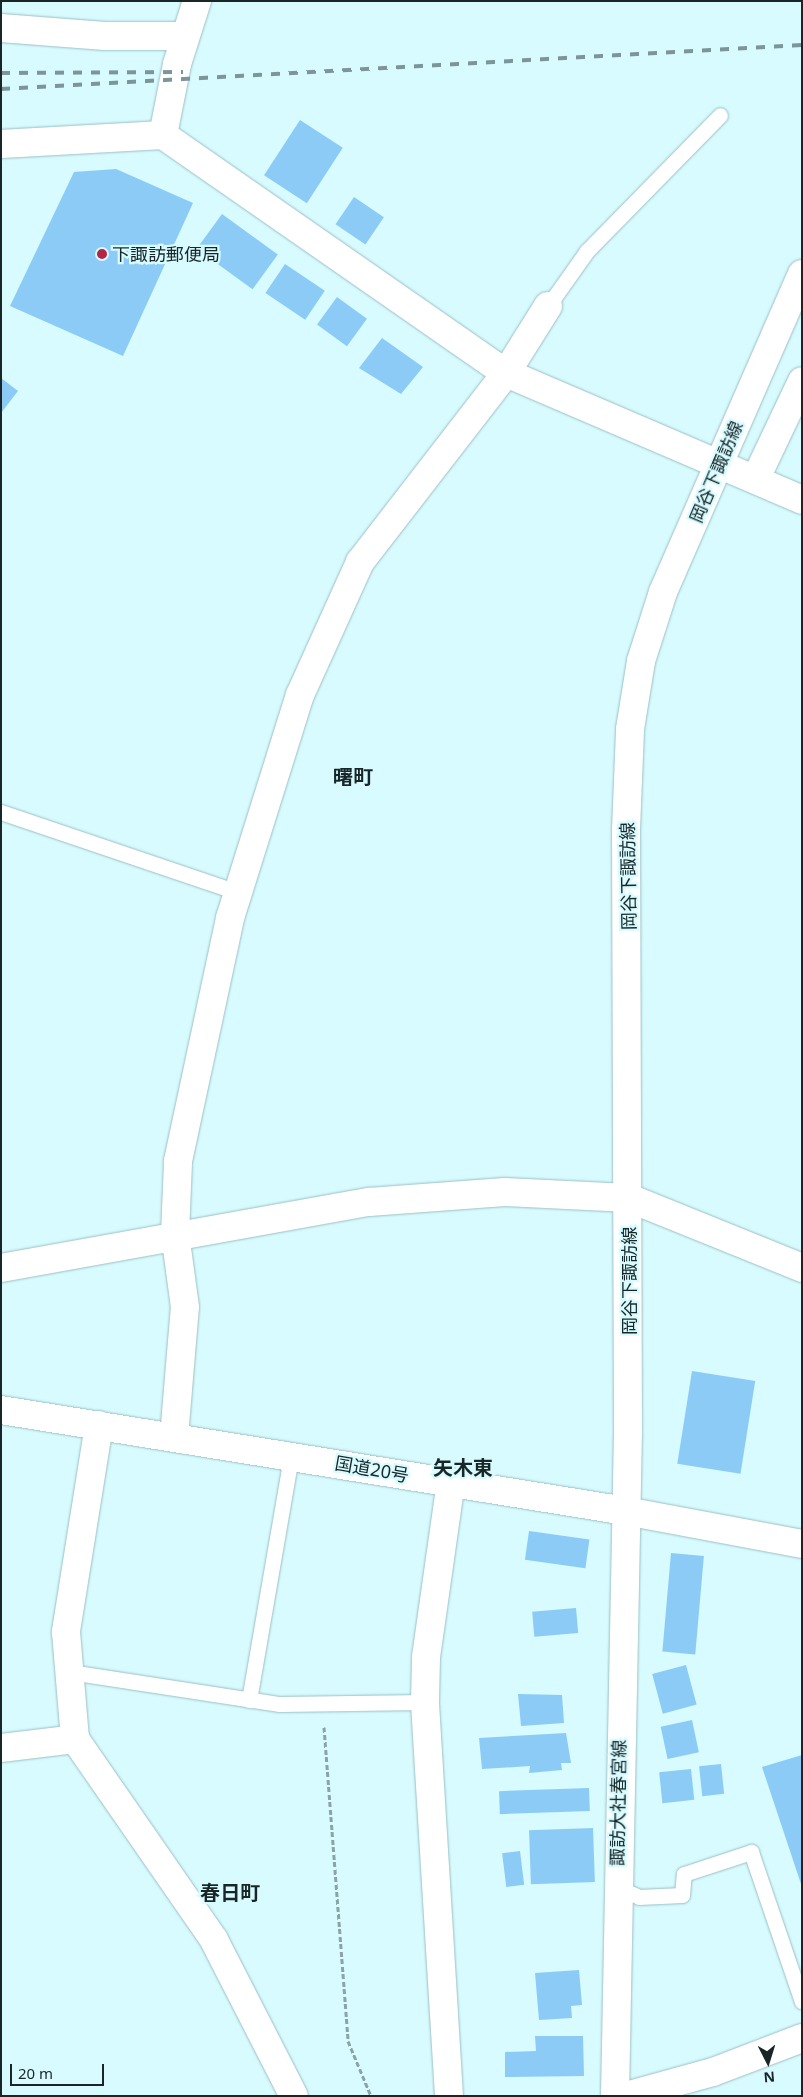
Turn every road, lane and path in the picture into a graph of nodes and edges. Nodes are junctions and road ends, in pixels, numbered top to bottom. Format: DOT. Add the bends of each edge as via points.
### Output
graph roads {
  1 [pos="197,1"];
  2 [pos="1,28"];
  3 [pos="185,36"];
  4 [pos="720,115"];
  5 [pos="163,135"];
  6 [pos="1,144"];
  7 [pos="802,274"];
  8 [pos="548,306"];
  9 [pos="506,373"];
  10 [pos="802,381"];
  11 [pos="720,462"];
  12 [pos="756,478"];
  13 [pos="802,500"];
  14 [pos="1,812"];
  15 [pos="238,892"];
  16 [pos="629,1198"];
  17 [pos="175,1234"];
  18 [pos="1,1268"];
  19 [pos="802,1268"];
  20 [pos="1,1410"];
  21 [pos="99,1425"];
  22 [pos="174,1436"];
  23 [pos="291,1456"];
  24 [pos="451,1482"];
  25 [pos="626,1511"];
  26 [pos="802,1544"];
  27 [pos="70,1672"];
  28 [pos="249,1700"];
  29 [pos="426,1702"];
  30 [pos="324,1703"];
  31 [pos="75,1739"];
  32 [pos="1,1748"];
  33 [pos="617,1887"];
  34 [pos="802,2002"];
  35 [pos="802,2038"];
  36 [pos="294,2096"];
  37 [pos="371,2096"];
  38 [pos="449,2096"];
  39 [pos="615,2096"];
  40 [pos="626,2096"];
  1 -- 3 [label="main road"];
  2 -- 3 [label="main road" via="105,36"];
  3 -- 5 [label="main road"];
  4 -- 8 [label="lane" via="587,251"];
  5 -- 6 [label="main road"];
  5 -- 9 [label="main road"];
  7 -- 11 [label="main road, 岡谷下諏訪線"];
  8 -- 9 [label="main road"];
  9 -- 11 [label="main road"];
  9 -- 15 [label="main road" via="360,562 300,695"];
  10 -- 12 [label="main road"];
  11 -- 12 [label="main road"];
  11 -- 16 [label="main road, 岡谷下諏訪線" via="663,592 641,662 630,729 626,830"];
  12 -- 13 [label="main road"];
  14 -- 15 [label="lane"];
  15 -- 17 [label="main road" via="178,1161"];
  16 -- 17 [label="main road" via="505,1192 369,1202"];
  16 -- 19 [label="main road"];
  16 -- 25 [label="main road, 岡谷下諏訪線"];
  17 -- 18 [label="main road"];
  17 -- 22 [label="main road" via="185,1307"];
  20 -- 21 [label="main road, 国道20号"];
  21 -- 22 [label="main road, 国道20号"];
  21 -- 27 [label="main road" via="66,1632"];
  22 -- 23 [label="main road, 国道20号"];
  23 -- 24 [label="main road, 国道20号"];
  23 -- 28 [label="lane"];
  24 -- 25 [label="main road, 国道20号"];
  24 -- 29 [label="main road" via="426,1657"];
  25 -- 26 [label="main road, 国道20号"];
  25 -- 33 [label="main road, 諏訪大社春宮線"];
  27 -- 28 [label="lane"];
  27 -- 31 [label="main road"];
  28 -- 30 [label="lane"];
  29 -- 30 [label="lane"];
  29 -- 38 [label="main road"];
  30 -- 37 [label="path" via="348,2041"];
  31 -- 32 [label="main road"];
  31 -- 36 [label="main road" via="214,1940"];
  33 -- 34 [label="lane" via="639,1897 682,1895 684,1874 751,1852"];
  33 -- 39 [label="main road, 諏訪大社春宮線"];
  35 -- 40 [label="main road" via="713,2072"];
}
